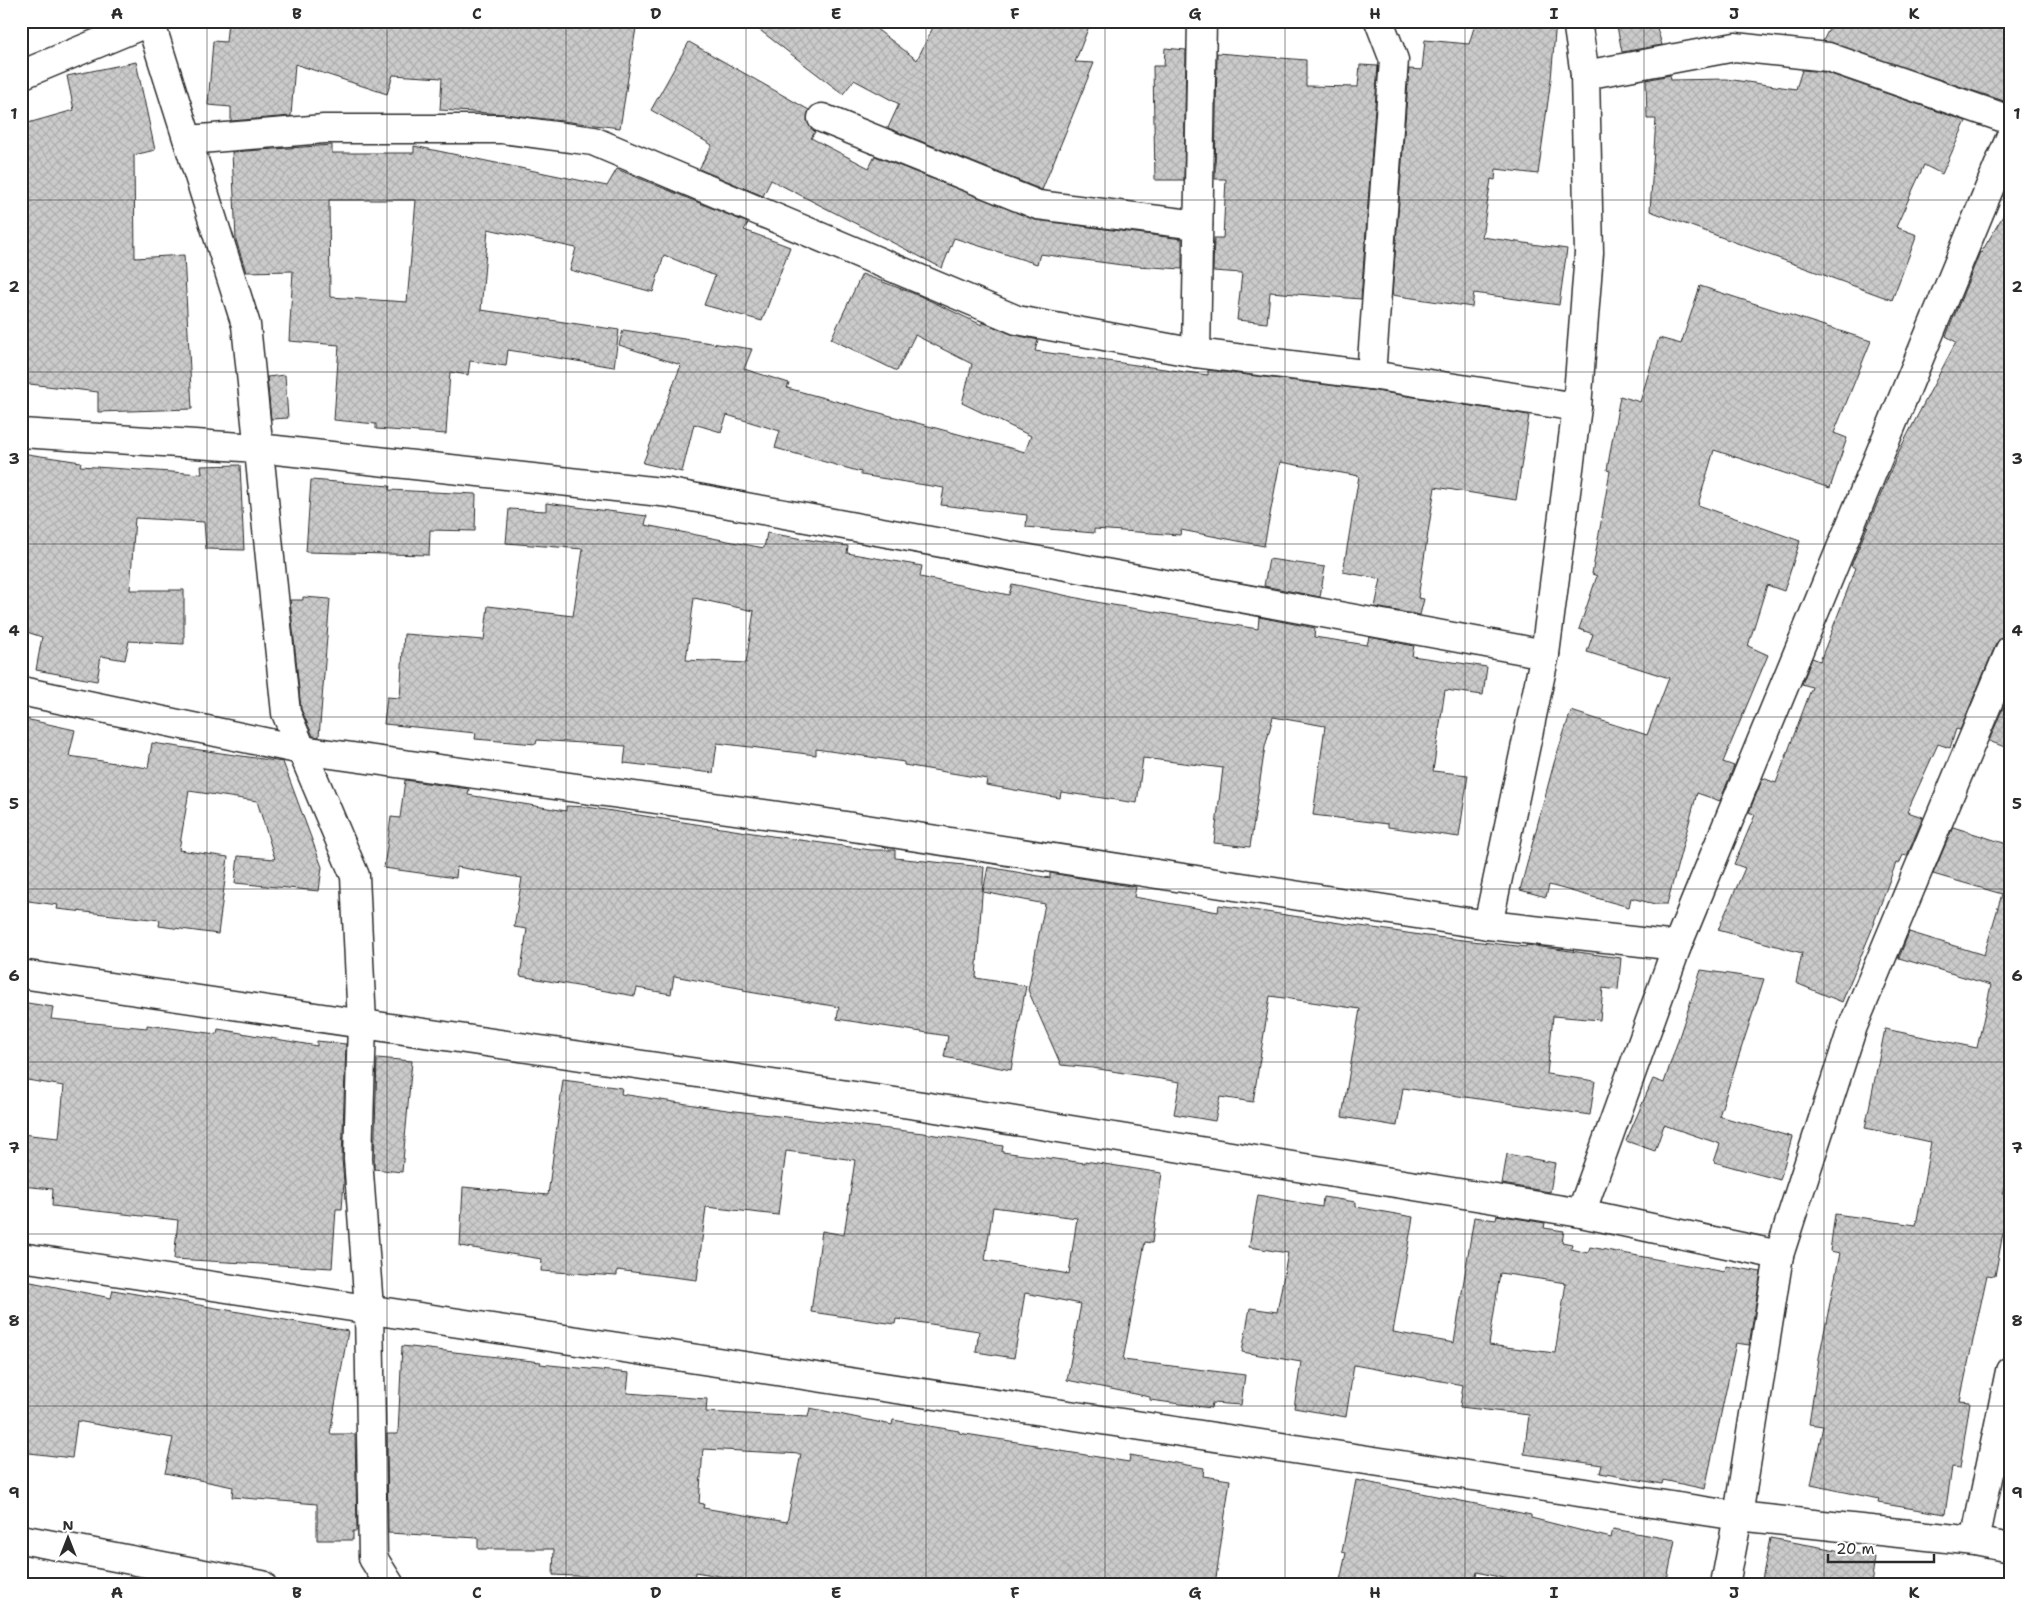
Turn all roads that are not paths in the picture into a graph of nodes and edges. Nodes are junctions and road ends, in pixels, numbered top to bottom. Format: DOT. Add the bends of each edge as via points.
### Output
graph roads {
  1 [pos="1202,21"];
  2 [pos="1379,21"];
  3 [pos="1577,21"];
  4 [pos="151,22"];
  5 [pos="21,75"];
  6 [pos="1585,75"];
  7 [pos="822,118"];
  8 [pos="2010,120"];
  9 [pos="2010,138"];
  10 [pos="188,140"];
  11 [pos="1198,225"];
  12 [pos="1196,353"];
  13 [pos="1371,376"];
  14 [pos="1577,406"];
  15 [pos="21,433"];
  16 [pos="258,448"];
  17 [pos="2010,650"];
  18 [pos="1545,654"];
  19 [pos="21,691"];
  20 [pos="302,750"];
  21 [pos="1488,925"];
  22 [pos="1677,946"];
  23 [pos="21,974"];
  24 [pos="362,1023"];
  25 [pos="1581,1212"];
  26 [pos="1780,1255"];
  27 [pos="21,1257"];
  28 [pos="369,1308"];
  29 [pos="2010,1371"];
  30 [pos="1738,1516"];
  31 [pos="21,1539"];
  32 [pos="1975,1541"];
  33 [pos="2010,1548"];
  34 [pos="262,1585"];
  35 [pos="390,1585"];
  36 [pos="1725,1585"];
  1 -- 11 [label="street"];
  2 -- 13 [label="street" via="1394,60"];
  3 -- 6 [label="street"];
  4 -- 5 [label="street"];
  4 -- 10 [label="street"];
  6 -- 8 [label="street" via="1735,47 1828,57"];
  6 -- 14 [label="street" via="1588,253"];
  7 -- 11 [label="street" via="1038,205"];
  9 -- 22 [label="street"];
  10 -- 12 [label="street" via="324,129 502,129 593,141 1017,320"];
  10 -- 16 [label="street" via="246,325"];
  11 -- 12 [label="street"];
  12 -- 13 [label="street"];
  13 -- 14 [label="street"];
  14 -- 18 [label="street"];
  15 -- 16 [label="street"];
  16 -- 18 [label="street" via="670,493"];
  16 -- 20 [label="street" via="286,712"];
  17 -- 26 [label="street" via="1853,1026"];
  18 -- 21 [label="street"];
  19 -- 20 [label="street"];
  20 -- 21 [label="street" via="807,820"];
  20 -- 24 [label="street" via="355,876"];
  21 -- 22 [label="street"];
  22 -- 25 [label="street"];
  23 -- 24 [label="street"];
  24 -- 25 [label="street" via="923,1106"];
  24 -- 28 [label="street" via="358,1159"];
  25 -- 26 [label="street"];
  26 -- 30 [label="street"];
  27 -- 28 [label="street"];
  28 -- 30 [label="street"];
  28 -- 35 [label="street" via="373,1558"];
  29 -- 32 [label="street"];
  30 -- 32 [label="street"];
  30 -- 36 [label="street"];
  31 -- 34 [label="street"];
  32 -- 33 [label="street"];
}
